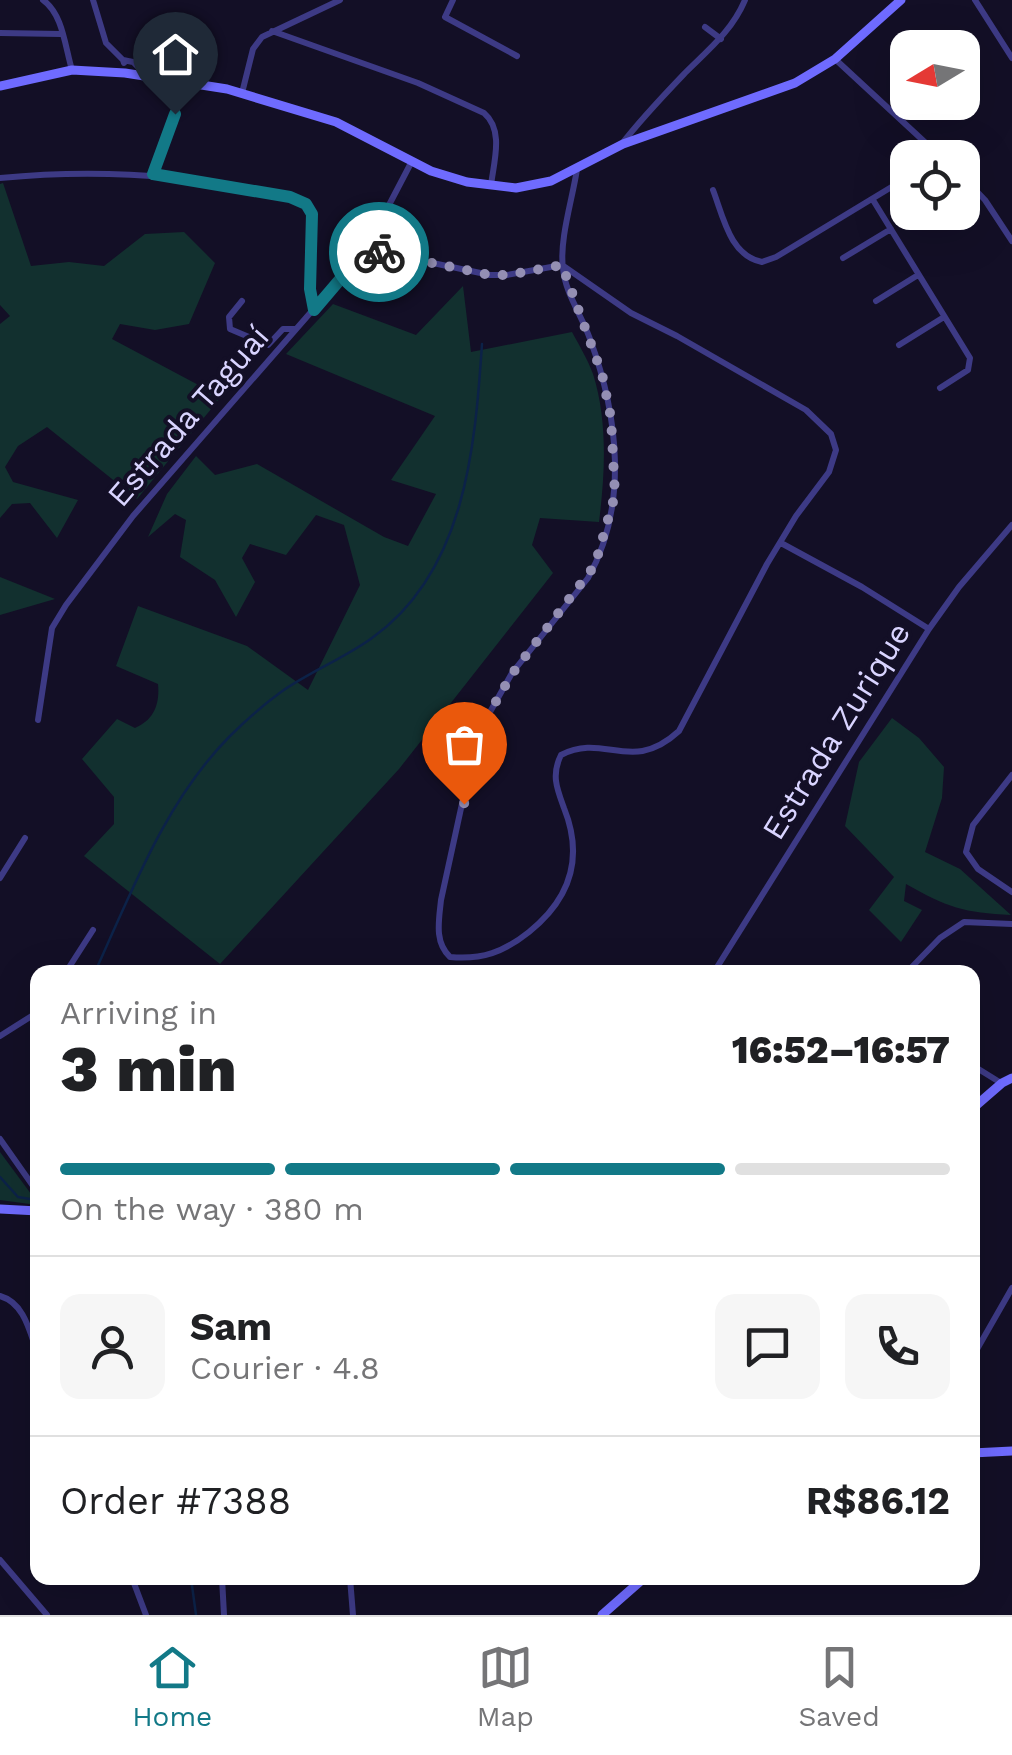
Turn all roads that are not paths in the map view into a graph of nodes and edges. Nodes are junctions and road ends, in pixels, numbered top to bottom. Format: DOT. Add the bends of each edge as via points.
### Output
graph roads {
  1 [pos="42,0"];
  2 [pos="93,0"];
  3 [pos="340,0"];
  4 [pos="453,0"];
  5 [pos="745,0"];
  6 [pos="901,0"];
  7 [pos="975,0"];
  8 [pos="705,27"];
  9 [pos="272,31"];
  10 [pos="0,33"];
  11 [pos="60,34"];
  12 [pos="721,39"];
  13 [pos="517,56"];
  14 [pos="1012,58"];
  15 [pos="836,59"];
  16 [pos="123,60"];
  17 [pos="72,70"];
  18 [pos="124,73"];
  19 [pos="148,76"];
  20 [pos="186,84"];
  21 [pos="0,86"];
  22 [pos="242,93"];
  23 [pos="922,140"];
  24 [pos="620,146"];
  25 [pos="412,160"];
  26 [pos="577,169"];
  27 [pos="153,174"];
  28 [pos="0,178"];
  29 [pos="491,185"];
  30 [pos="890,189"];
  31 [pos="713,190"];
  32 [pos="980,195"];
  33 [pos="874,200"];
  34 [pos="890,227"];
  35 [pos="890,230"];
  36 [pos="892,230"];
  37 [pos="1012,241"];
  38 [pos="366,249"];
  39 [pos="843,258"];
  40 [pos="562,265"];
  41 [pos="918,275"];
  42 [pos="242,301"];
  43 [pos="876,301"];
  44 [pos="314,310"];
  45 [pos="944,318"];
  46 [pos="296,330"];
  47 [pos="899,345"];
  48 [pos="940,388"];
  49 [pos="1012,525"];
  50 [pos="781,542"];
  51 [pos="929,629"];
  52 [pos="38,720"];
  53 [pos="1012,775"];
  54 [pos="25,838"];
  55 [pos="0,878"];
  56 [pos="1012,892"];
  57 [pos="1012,924"];
  58 [pos="93,930"];
  59 [pos="70,965"];
  60 [pos="718,965"];
  61 [pos="914,965"];
  62 [pos="30,1017"];
  63 [pos="0,1036"];
  64 [pos="980,1068"];
  65 [pos="1007,1080"];
  66 [pos="980,1102"];
  67 [pos="0,1139"];
  68 [pos="30,1181"];
  69 [pos="0,1208"];
  70 [pos="30,1211"];
  71 [pos="1012,1288"];
  72 [pos="0,1296"];
  73 [pos="30,1335"];
  74 [pos="980,1344"];
  75 [pos="1012,1451"];
  76 [pos="980,1453"];
  77 [pos="0,1560"];
  78 [pos="135,1585"];
  79 [pos="222,1585"];
  80 [pos="350,1585"];
  81 [pos="636,1585"];
  82 [pos="47,1615"];
  83 [pos="146,1615"];
  84 [pos="224,1615"];
  85 [pos="352,1615"];
  86 [pos="602,1615"];
  1 -- 11 [label="street" via="54,8"];
  2 -- 16 [label="street" via="106,43"];
  3 -- 9 [label="street"];
  4 -- 13 [label="street" via="445,17"];
  5 -- 12 [label="street"];
  6 -- 15 [label="street"];
  7 -- 14 [label="street"];
  8 -- 12 [label="street"];
  9 -- 22 [label="street" via="253,49"];
  9 -- 29 [label="street" via="484,113 496,131"];
  10 -- 11 [label="street"];
  11 -- 17 [label="street"];
  12 -- 24 [label="street"];
  15 -- 23 [label="street"];
  15 -- 24 [label="street" via="795,83"];
  16 -- 18 [label="street"];
  16 -- 19 [label="street"];
  17 -- 18 [label="street"];
  17 -- 21 [label="street"];
  18 -- 19 [label="street"];
  19 -- 20 [label="street"];
  20 -- 22 [label="street"];
  20 -- 27 [label="street"];
  22 -- 25 [label="street" via="336,122"];
  24 -- 26 [label="street"];
  25 -- 29 [label="street"];
  25 -- 38 [label="street, Estrada Taguaí"];
  26 -- 29 [label="street" via="535,185"];
  26 -- 40 [label="street"];
  27 -- 28 [label="street"];
  27 -- 44 [label="street" via="306,204 312,214"];
  30 -- 33 [label="street"];
  31 -- 33 [label="street" via="738,248 762,262"];
  32 -- 37 [label="street"];
  33 -- 34 [label="street"];
  35 -- 39 [label="street"];
  36 -- 41 [label="street"];
  38 -- 40 [label="street" via="490,275"];
  38 -- 44 [label="street, Estrada Taguaí"];
  40 -- 50 [label="street" via="631,314 824,424 836,459"];
  40 -- 50 [label="street" via="602,374 615,495 595,565 512,674 477,734 441,900 440,943 450,957 508,948 553,911 574,867 556,786 561,756 586,748 640,754 679,731"];
  41 -- 43 [label="street"];
  41 -- 45 [label="street"];
  42 -- 46 [label="street" via="229,317 230,329 268,344 283,330"];
  44 -- 46 [label="street, Estrada Taguaí"];
  45 -- 47 [label="street"];
  45 -- 48 [label="street" via="972,362"];
  46 -- 52 [label="street, Estrada Taguaí" via="133,516 66,605 52,628"];
  49 -- 51 [label="street, Estrada Zurique"];
  50 -- 51 [label="street"];
  51 -- 60 [label="street, Estrada Zurique"];
  53 -- 56 [label="street" via="973,825 966,852 978,870"];
  54 -- 55 [label="street"];
  57 -- 61 [label="street" via="964,922"];
  58 -- 59 [label="street"];
  62 -- 63 [label="street"];
  64 -- 65 [label="street"];
  65 -- 66 [label="street"];
  67 -- 68 [label="street"];
  69 -- 70 [label="street"];
  71 -- 74 [label="street"];
  72 -- 73 [label="street" via="18,1306"];
  75 -- 76 [label="street"];
  77 -- 82 [label="street"];
  78 -- 83 [label="street"];
  79 -- 84 [label="street"];
  80 -- 85 [label="street"];
  81 -- 86 [label="street"];
}
